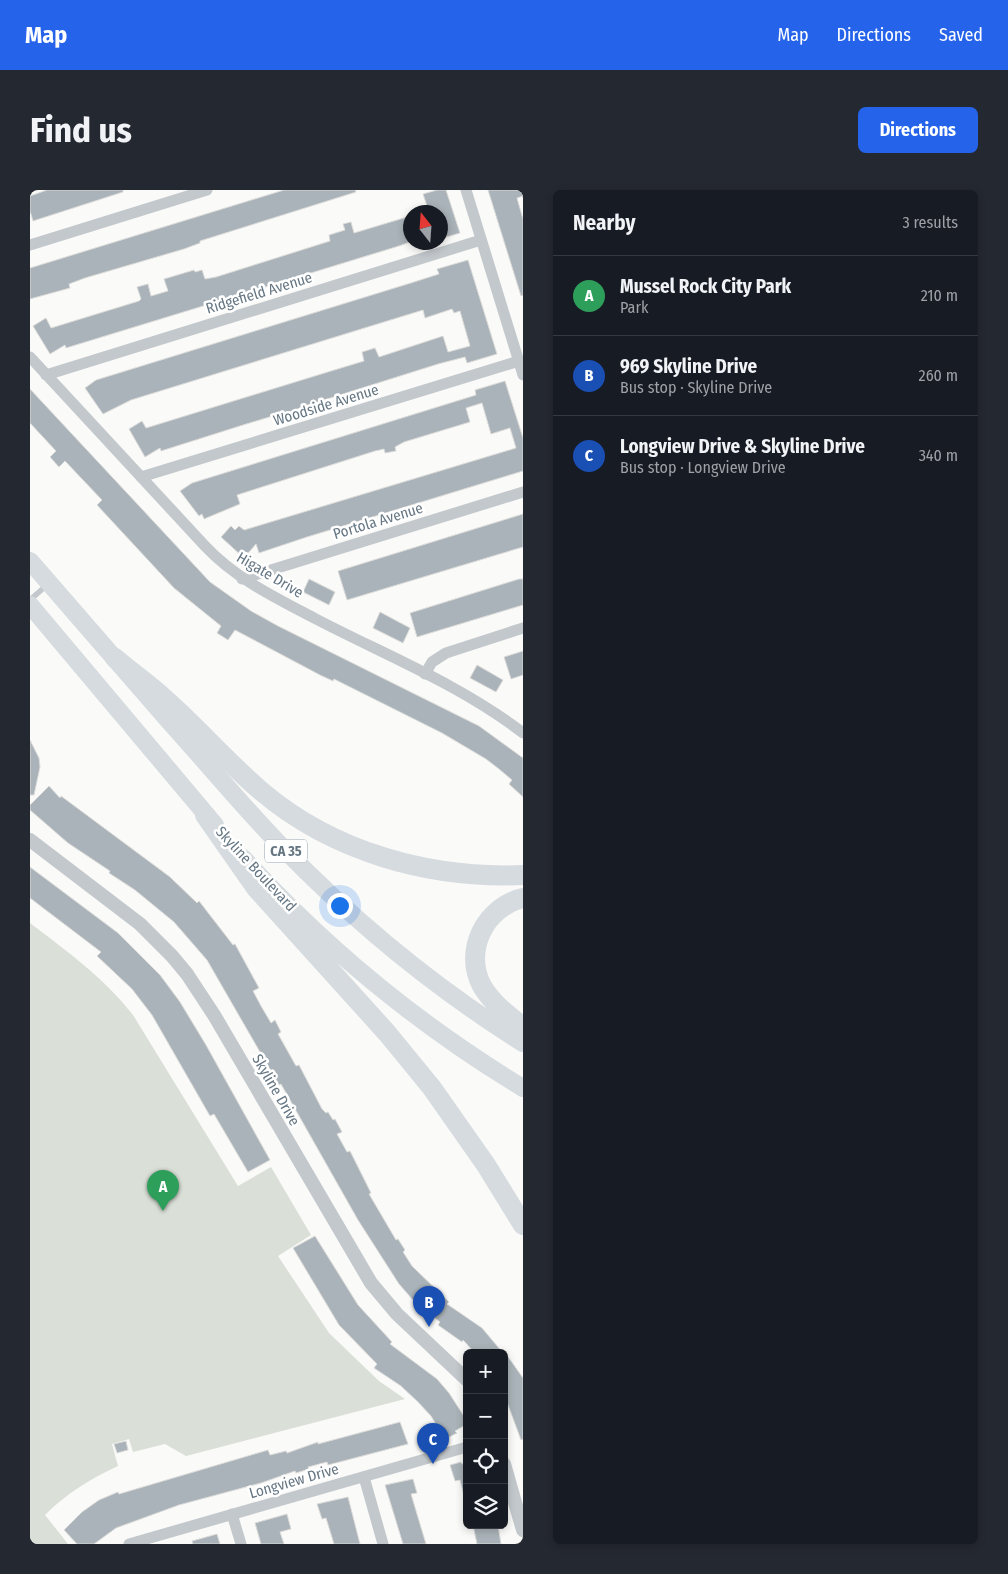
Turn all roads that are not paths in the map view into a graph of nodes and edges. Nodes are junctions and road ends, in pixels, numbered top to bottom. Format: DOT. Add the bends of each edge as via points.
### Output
graph roads {
  1 [pos="207,190"];
  2 [pos="466,190"];
  3 [pos="481,240"];
  4 [pos="30,245"];
  5 [pos="30,357"];
  6 [pos="519,362"];
  7 [pos="46,375"];
  8 [pos="523,375"];
  9 [pos="141,478"];
  10 [pos="523,492"];
  11 [pos="30,561"];
  12 [pos="242,579"];
  13 [pos="49,584"];
  14 [pos="30,600"];
  15 [pos="30,605"];
  16 [pos="523,628"];
  17 [pos="114,658"];
  18 [pos="425,674"];
  19 [pos="523,733"];
  20 [pos="206,815"];
  21 [pos="30,840"];
  22 [pos="523,875"];
  23 [pos="523,898"];
  24 [pos="523,1028"];
  25 [pos="523,1044"];
  26 [pos="523,1088"];
  27 [pos="523,1225"];
  28 [pos="463,1376"];
  29 [pos="463,1448"];
  30 [pos="364,1477"];
  31 [pos="508,1478"];
  32 [pos="232,1514"];
  33 [pos="523,1530"];
  34 [pos="129,1544"];
  35 [pos="241,1544"];
  36 [pos="382,1544"];
  1 -- 4 [label="street"];
  2 -- 3 [label="street"];
  3 -- 6 [label="street"];
  3 -- 7 [label="street, Ridgefield Avenue"];
  5 -- 7 [label="street, Higate Drive"];
  6 -- 8 [label="street"];
  6 -- 9 [label="street, Woodside Avenue"];
  7 -- 9 [label="street, Higate Drive"];
  9 -- 12 [label="street, Higate Drive" via="209,550"];
  10 -- 12 [label="street, Portola Avenue"];
  11 -- 13 [label="main road, CA 35"];
  12 -- 18 [label="street, Higate Drive"];
  13 -- 14 [label="lane"];
  13 -- 17 [label="main road, CA 35"];
  15 -- 20 [label="main road, Skyline Boulevard / CA 35"];
  16 -- 18 [label="street" via="446,653 432,662"];
  17 -- 22 [label="highway" via="166,699 262,792 320,831 373,854 418,867 464,874"];
  17 -- 25 [label="main road, CA 35" via="268,833 329,893 432,981"];
  18 -- 19 [label="street, Higate Drive"];
  20 -- 26 [label="main road, Skyline Boulevard / CA 35" via="274,891 359,971 438,1032"];
  20 -- 27 [label="highway" via="261,894 387,1033 432,1088"];
  21 -- 28 [label="street, Skyline Drive" via="140,924 172,956 214,1015 371,1283 396,1314"];
  23 -- 24 [label="highway" via="502,907 489,918 477,942 475,958 479,980 486,992"];
  29 -- 30 [label="street, Longview Drive"];
  30 -- 32 [label="street, Longview Drive"];
  30 -- 36 [label="street"];
  31 -- 33 [label="street"];
  32 -- 34 [label="street, Longview Drive"];
  32 -- 35 [label="street"];
}
